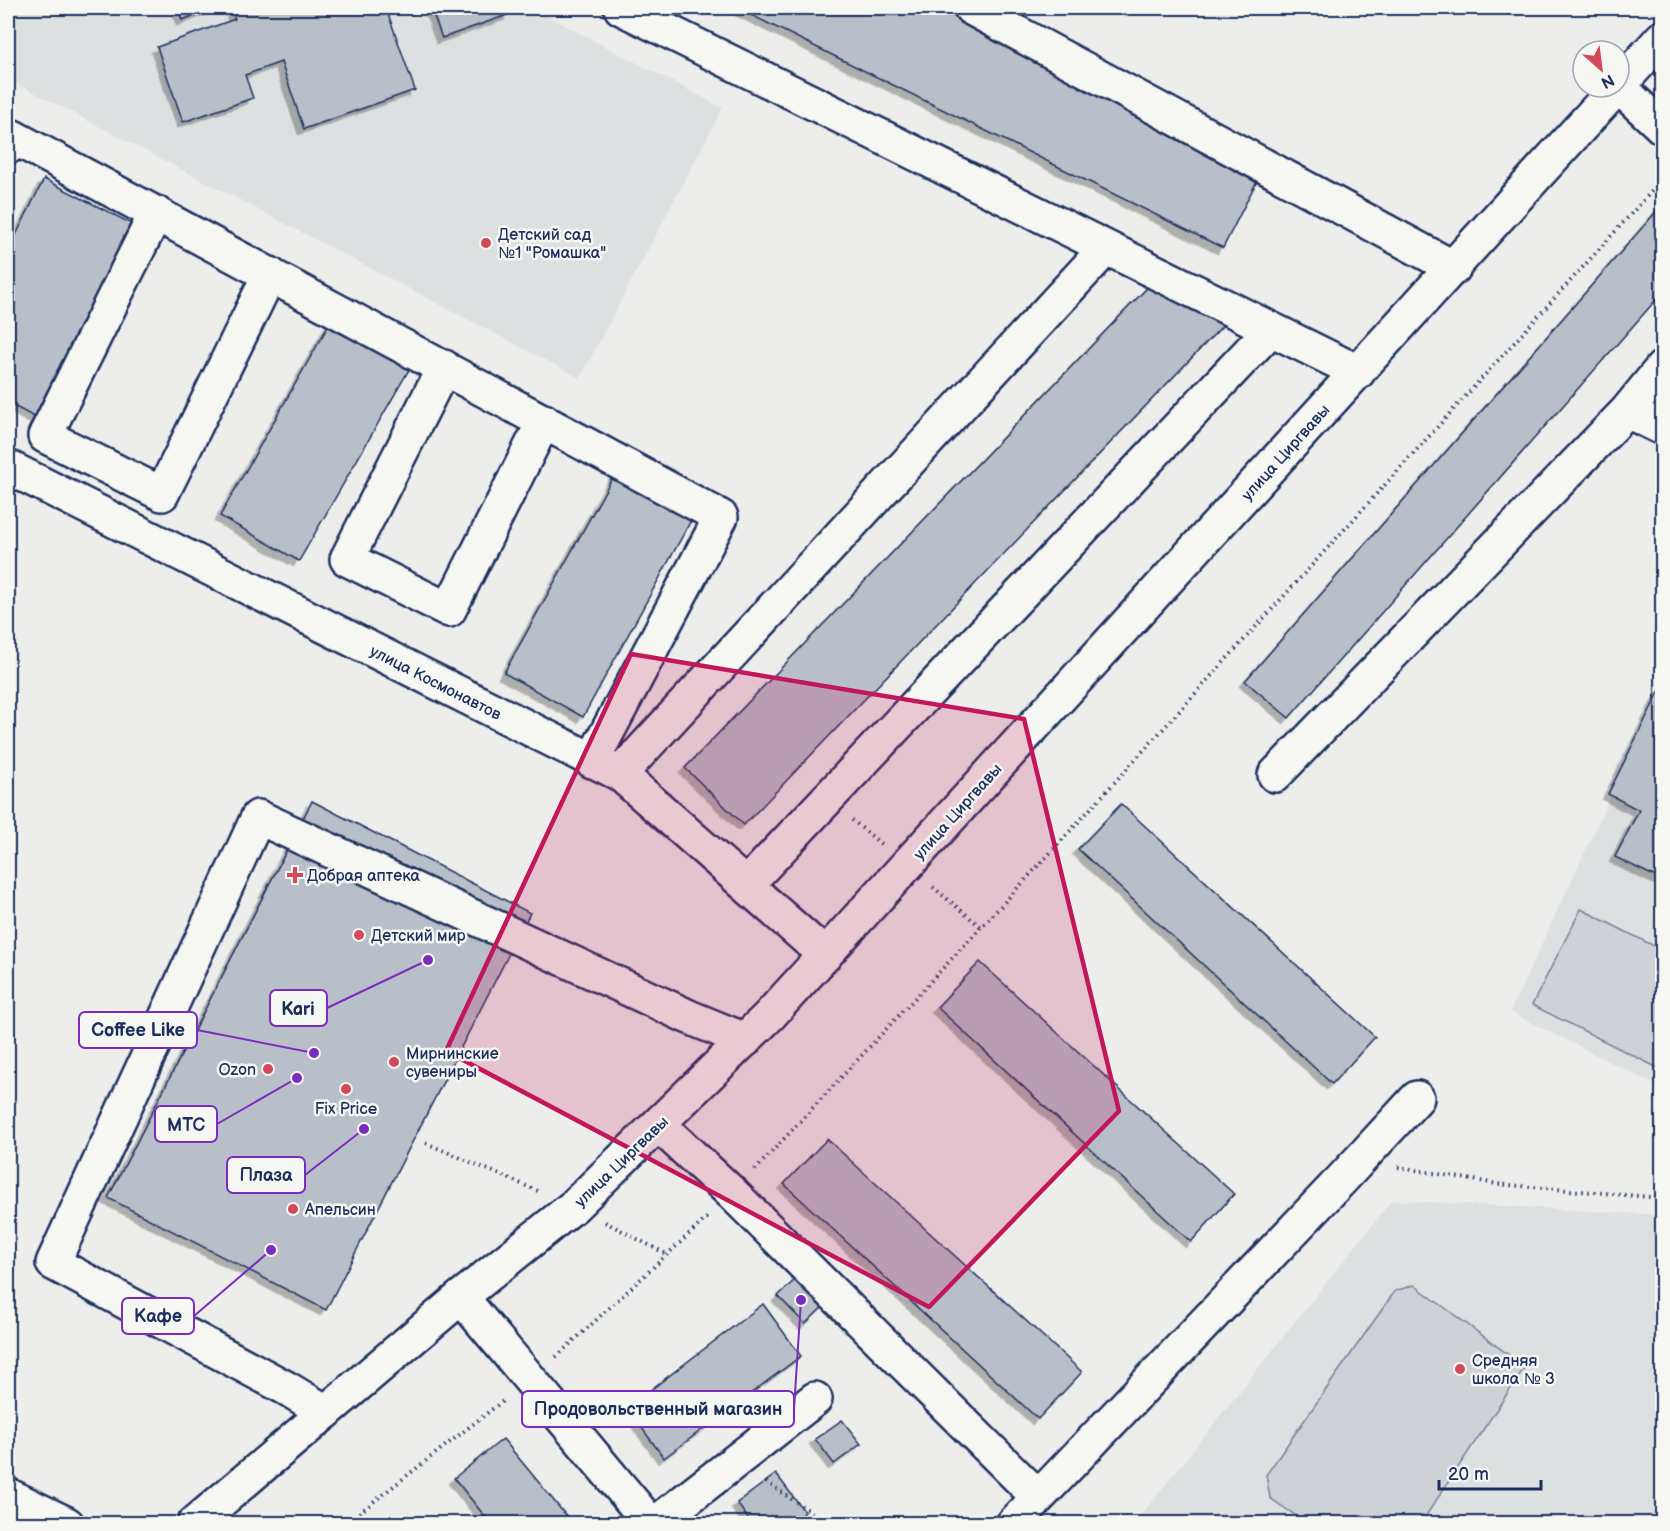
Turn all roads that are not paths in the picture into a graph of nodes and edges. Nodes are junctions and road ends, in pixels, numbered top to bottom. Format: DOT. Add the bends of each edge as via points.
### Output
graph roads {
  1 [pos="621,8"];
  2 [pos="971,8"];
  3 [pos="1662,39"];
  4 [pos="1631,74"];
  5 [pos="1631,98"];
  6 [pos="1608,99"];
  7 [pos="1662,127"];
  8 [pos="8,147"];
  9 [pos="156,213"];
  10 [pos="1106,248"];
  11 [pos="1454,268"];
  12 [pos="270,274"];
  13 [pos="1271,329"];
  14 [pos="444,367"];
  15 [pos="1662,368"];
  16 [pos="1358,372"];
  17 [pos="1627,411"];
  18 [pos="544,421"];
  19 [pos="1662,428"];
  20 [pos="45,436"];
  21 [pos="18,472"];
  22 [pos="606,768"];
  23 [pos="1275,775"];
  24 [pos="746,885"];
  25 [pos="825,955"];
  26 [pos="745,1040"];
  27 [pos="1417,1098"];
  28 [pos="659,1125"];
  29 [pos="460,1297"];
  30 [pos="815,1399"];
  31 [pos="326,1412"];
  32 [pos="8,1495"];
  33 [pos="1038,1497"];
  34 [pos="67,1524"];
  35 [pos="195,1524"];
  36 [pos="653,1524"];
  37 [pos="1013,1524"];
  1 -- 10 [label="main road"];
  2 -- 11 [label="main road"];
  3 -- 4 [label="main road, улица Циргвавы"];
  5 -- 7 [label="main road"];
  6 -- 11 [label="main road, улица Циргвавы"];
  8 -- 9 [label="main road" via="13,137"];
  9 -- 12 [label="main road"];
  9 -- 20 [label="main road"];
  10 -- 13 [label="main road"];
  10 -- 22 [label="main road"];
  11 -- 16 [label="main road, улица Циргвавы"];
  12 -- 14 [label="main road"];
  12 -- 20 [label="main road" via="162,494"];
  13 -- 16 [label="main road"];
  13 -- 24 [label="main road"];
  14 -- 18 [label="main road"];
  14 -- 18 [label="main road" via="347,559 449,610"];
  15 -- 17 [label="main road"];
  16 -- 25 [label="main road, улица Циргвавы"];
  17 -- 19 [label="main road"];
  17 -- 23 [label="main road"];
  18 -- 22 [label="main road" via="722,517"];
  20 -- 21 [label="main road"];
  21 -- 22 [label="main road, улица Космонавтов"];
  22 -- 24 [label="main road, улица Космонавтов"];
  24 -- 25 [label="main road, улица Космонавтов"];
  25 -- 26 [label="main road, улица Циргвавы"];
  26 -- 28 [label="main road, улица Циргвавы"];
  26 -- 31 [label="main road" via="258,817 53,1263"];
  27 -- 33 [label="main road"];
  28 -- 29 [label="main road, улица Циргвавы" via="574,1206"];
  28 -- 33 [label="main road"];
  29 -- 31 [label="main road, улица Циргвавы"];
  29 -- 36 [label="main road"];
  30 -- 36 [label="main road"];
  31 -- 35 [label="main road, улица Циргвавы"];
  32 -- 34 [label="main road"];
  33 -- 37 [label="main road"];
}
